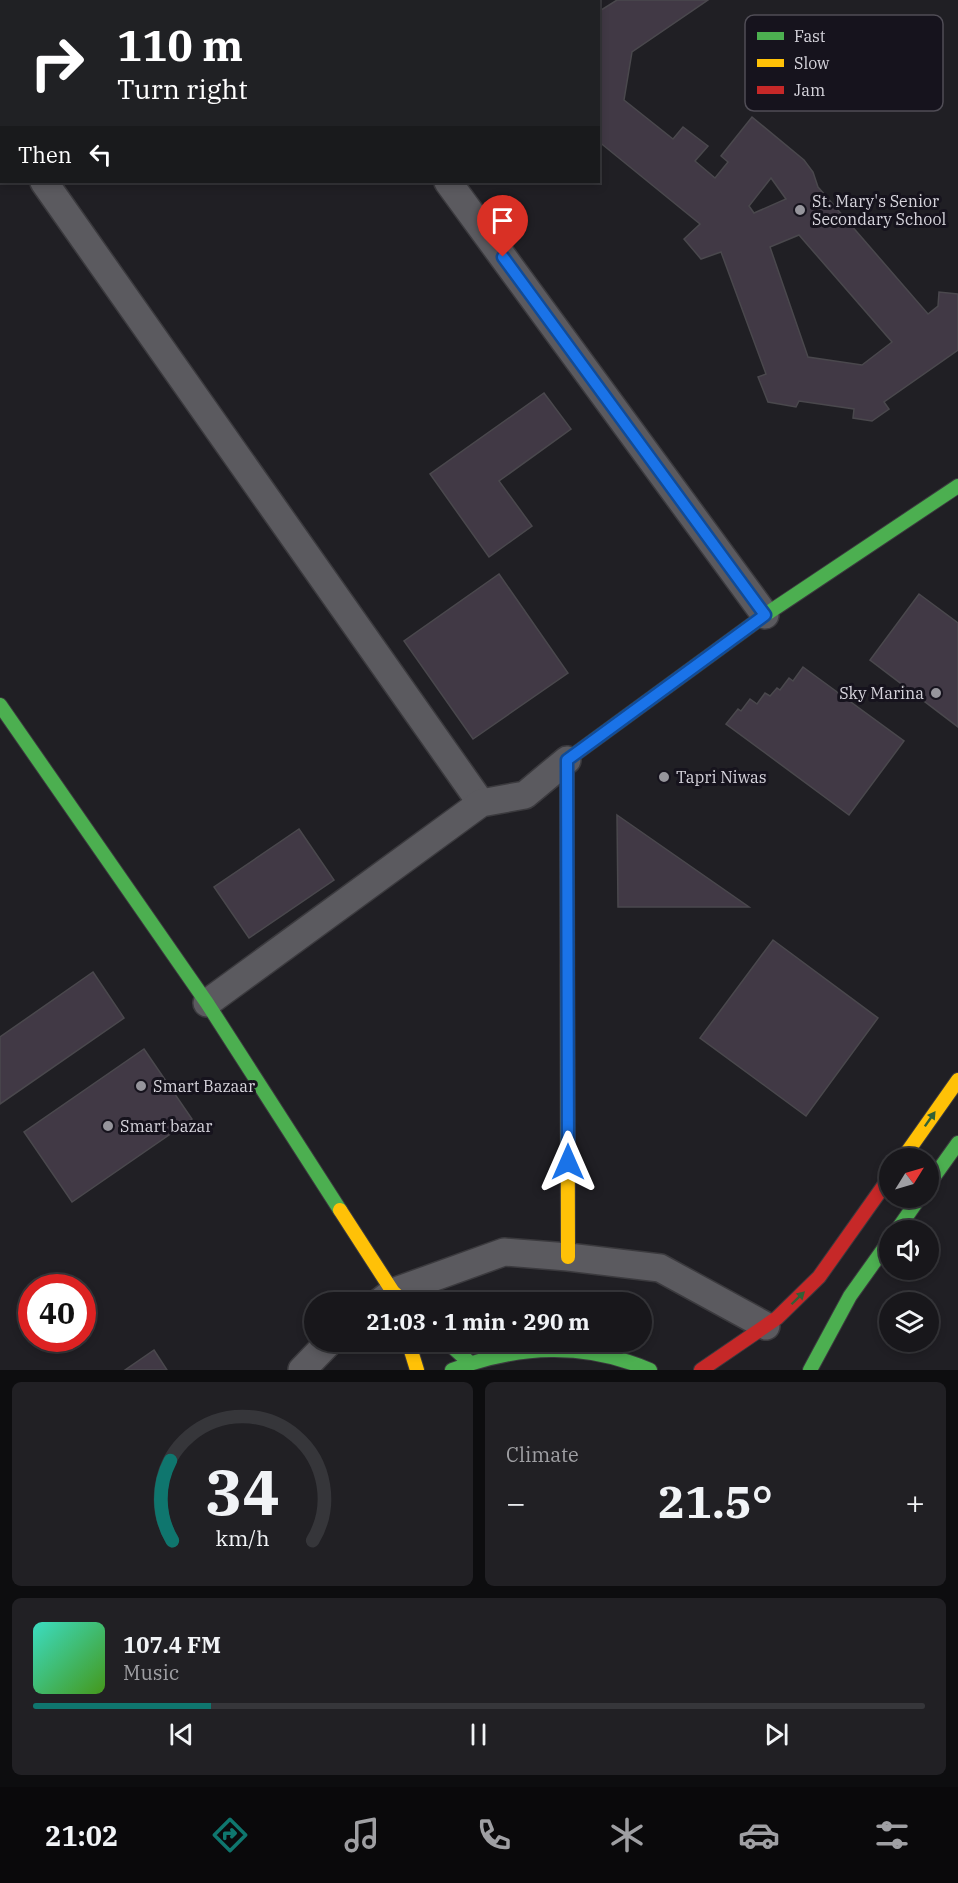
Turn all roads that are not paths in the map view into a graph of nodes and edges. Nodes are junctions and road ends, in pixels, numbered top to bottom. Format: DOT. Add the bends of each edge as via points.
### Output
graph roads {
  1 [pos="45,183"];
  2 [pos="449,183"];
  3 [pos="958,486"];
  4 [pos="765,615"];
  5 [pos="0,705"];
  6 [pos="567,760"];
  7 [pos="481,803"];
  8 [pos="207,1003"];
  9 [pos="958,1080"];
  10 [pos="958,1143"];
  11 [pos="910,1148"];
  12 [pos="939,1170"];
  13 [pos="879,1192"];
  14 [pos="879,1255"];
  15 [pos="568,1257"];
  16 [pos="388,1292"];
  17 [pos="412,1292"];
  18 [pos="766,1326"];
  19 [pos="319,1352"];
  20 [pos="411,1352"];
  21 [pos="458,1352"];
  22 [pos="469,1362"];
  23 [pos="302,1370"];
  24 [pos="417,1370"];
  25 [pos="452,1370"];
  26 [pos="650,1370"];
  27 [pos="700,1370"];
  28 [pos="810,1370"];
  1 -- 7 [label="street"];
  2 -- 4 [label="street"];
  3 -- 4 [label="street"];
  4 -- 6 [label="street"];
  5 -- 8 [label="street"];
  6 -- 7 [label="street" via="525,795"];
  6 -- 15 [label="street"];
  7 -- 8 [label="street"];
  8 -- 16 [label="street"];
  11 -- 9 [label="street, one-way"];
  10 -- 12 [label="street"];
  18 -- 13 [label="street, one-way" via="819,1277"];
  14 -- 28 [label="street" via="850,1296"];
  15 -- 17 [label="street" via="504,1252"];
  15 -- 18 [label="street" via="660,1268"];
  18 -- 27 [label="street"];
  19 -- 23 [label="street"];
  20 -- 24 [label="street"];
  21 -- 22 [label="street"];
  22 -- 25 [label="street"];
  22 -- 26 [label="street" via="510,1352 552,1349 594,1352"];
}
